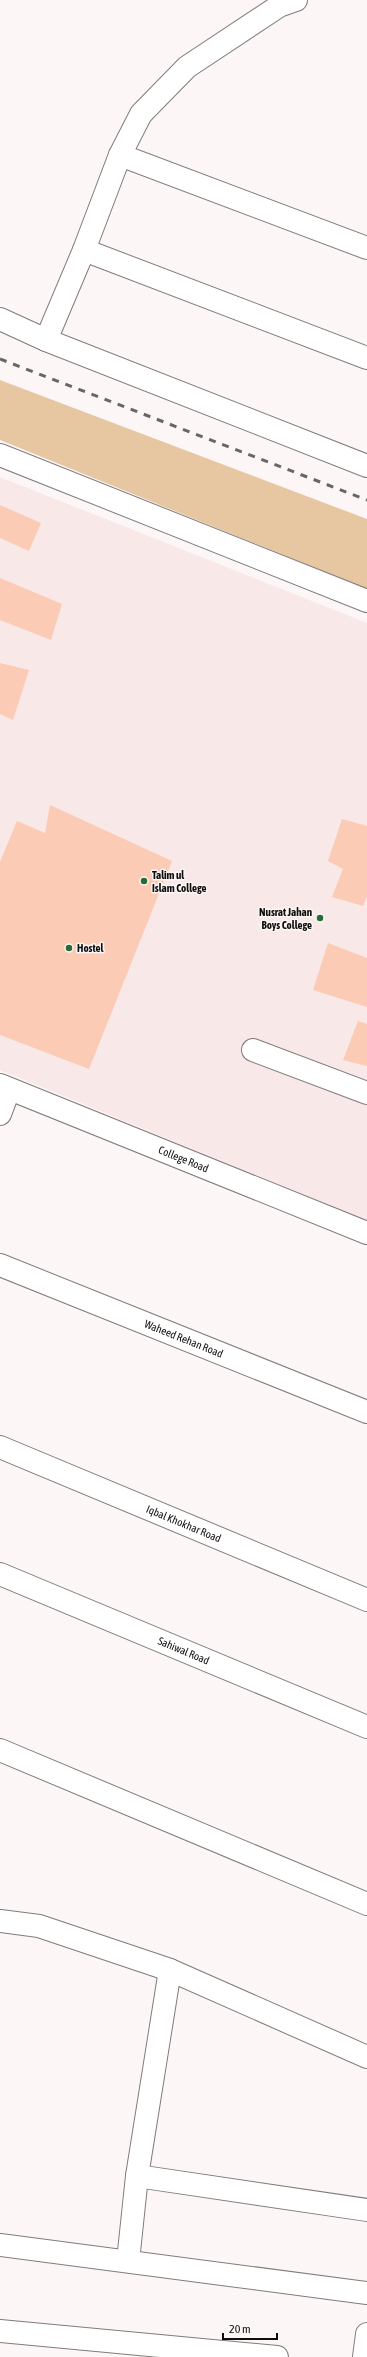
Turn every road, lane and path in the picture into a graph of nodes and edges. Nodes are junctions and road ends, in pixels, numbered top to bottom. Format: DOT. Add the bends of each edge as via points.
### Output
graph roads {
  1 [pos="296,0"];
  2 [pos="120,155"];
  3 [pos="367,248"];
  4 [pos="84,250"];
  5 [pos="0,319"];
  6 [pos="46,340"];
  7 [pos="367,358"];
  8 [pos="0,455"];
  9 [pos="367,466"];
  10 [pos="367,601"];
  11 [pos="253,1050"];
  12 [pos="5,1087"];
  13 [pos="367,1093"];
  14 [pos="0,1114"];
  15 [pos="367,1233"];
  16 [pos="0,1265"];
  17 [pos="367,1412"];
  18 [pos="0,1447"];
  19 [pos="0,1574"];
  20 [pos="367,1600"];
  21 [pos="367,1727"];
  22 [pos="0,1750"];
  23 [pos="367,1904"];
  24 [pos="0,1921"];
  25 [pos="170,1970"];
  26 [pos="367,2057"];
  27 [pos="136,2176"];
  28 [pos="367,2210"];
  29 [pos="0,2245"];
  30 [pos="128,2261"];
  31 [pos="367,2293"];
  32 [pos="0,2331"];
  33 [pos="367,2334"];
  34 [pos="277,2357"];
  35 [pos="364,2357"];
  1 -- 2 [label="street" via="279,6 187,66 141,114"];
  2 -- 3 [label="street"];
  2 -- 4 [label="street"];
  4 -- 6 [label="street"];
  4 -- 7 [label="street"];
  5 -- 6 [label="street"];
  6 -- 9 [label="street"];
  8 -- 10 [label="street"];
  11 -- 13 [label="street"];
  12 -- 14 [label="street"];
  12 -- 15 [label="street, College Road"];
  16 -- 17 [label="street, Waheed Rehan Road"];
  18 -- 20 [label="street, Iqbal Khokhar Road"];
  19 -- 21 [label="street, Sahiwal Road"];
  22 -- 23 [label="street"];
  24 -- 25 [label="street" via="39,1926"];
  25 -- 26 [label="street"];
  25 -- 27 [label="street"];
  27 -- 28 [label="street"];
  27 -- 30 [label="street"];
  29 -- 30 [label="street"];
  30 -- 31 [label="street"];
  32 -- 34 [label="street"];
  33 -- 35 [label="street"];
}
